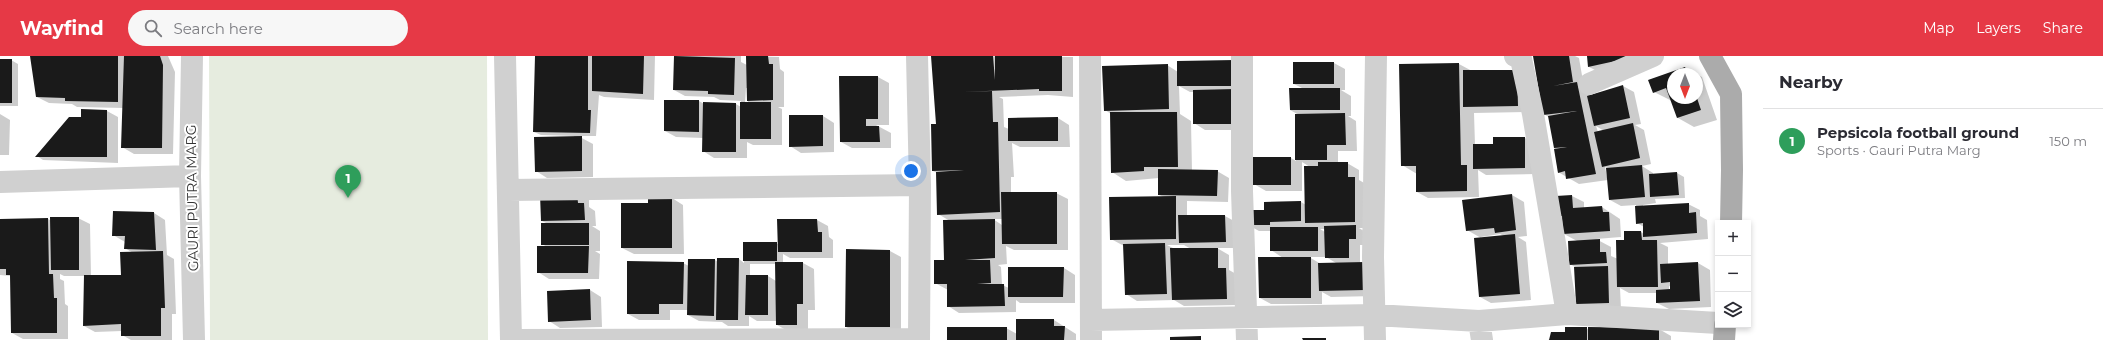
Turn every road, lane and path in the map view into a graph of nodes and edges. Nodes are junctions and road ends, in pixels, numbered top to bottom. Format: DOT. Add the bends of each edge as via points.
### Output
graph roads {
  1 [pos="192,56"];
  2 [pos="505,56"];
  3 [pos="917,56"];
  4 [pos="1090,56"];
  5 [pos="1242,56"];
  6 [pos="1376,56"];
  7 [pos="1515,56"];
  8 [pos="1653,56"];
  9 [pos="1710,56"];
  10 [pos="1589,84"];
  11 [pos="190,176"];
  12 [pos="0,182"];
  13 [pos="920,184"];
  14 [pos="508,190"];
  15 [pos="1731,220"];
  16 [pos="1568,314"];
  17 [pos="1375,315"];
  18 [pos="1246,317"];
  19 [pos="1715,323"];
  20 [pos="1725,328"];
  21 [pos="1091,330"];
  22 [pos="1480,331"];
  23 [pos="194,340"];
  24 [pos="511,340"];
  25 [pos="919,340"];
  26 [pos="1247,340"];
  27 [pos="1375,340"];
  28 [pos="1724,340"];
  1 -- 11 [label="street, GAURI PUTRA MARG"];
  2 -- 14 [label="street"];
  3 -- 13 [label="street"];
  4 -- 21 [label="street"];
  5 -- 18 [label="street" via="1242,191"];
  6 -- 17 [label="street" via="1373,257"];
  7 -- 16 [label="street" via="1521,59 1534,114"];
  8 -- 10 [label="street"];
  9 -- 15 [label="main road" via="1731,94"];
  11 -- 12 [label="street"];
  11 -- 23 [label="street, GAURI PUTRA MARG"];
  13 -- 14 [label="street"];
  13 -- 25 [label="street"];
  14 -- 24 [label="street"];
  16 -- 19 [label="street"];
  16 -- 22 [label="street"];
  17 -- 18 [label="street"];
  17 -- 22 [label="street"];
  17 -- 27 [label="street"];
  18 -- 21 [label="street"];
  18 -- 26 [label="street"];
  20 -- 28 [label="main road"];
  24 -- 25 [label="street"];
}
